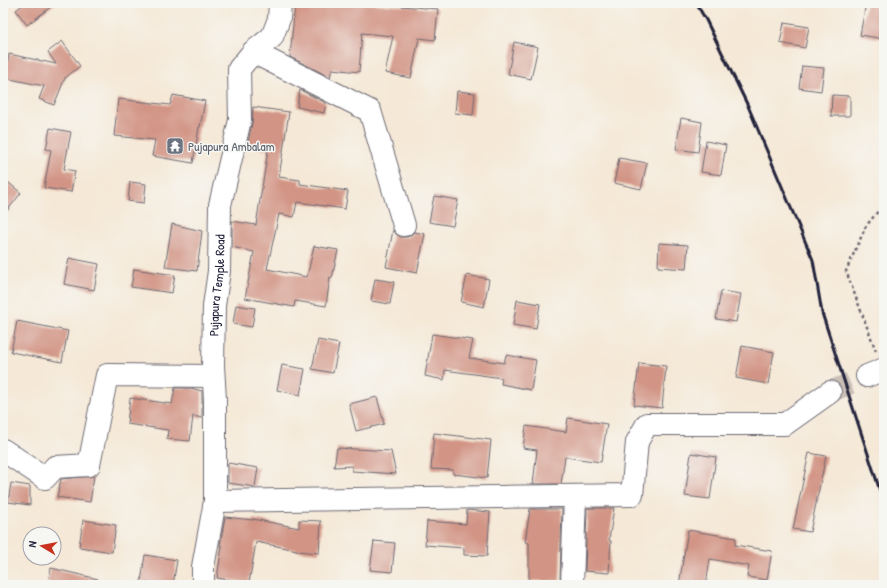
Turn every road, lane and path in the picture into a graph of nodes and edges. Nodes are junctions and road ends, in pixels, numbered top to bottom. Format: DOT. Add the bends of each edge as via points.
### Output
graph roads {
  1 [pos="280,3"];
  2 [pos="253,52"];
  3 [pos="884,204"];
  4 [pos="404,225"];
  5 [pos="878,371"];
  6 [pos="213,376"];
  7 [pos="830,392"];
  8 [pos="3,450"];
  9 [pos="575,496"];
  10 [pos="214,501"];
  11 [pos="203,585"];
  12 [pos="572,585"];
  1 -- 2 [label="street, Pujapura Temple Road" via="279,19 272,37"];
  2 -- 4 [label="street" via="370,111"];
  2 -- 6 [label="street, Pujapura Temple Road" via="239,69 240,120 220,205"];
  3 -- 5 [label="path" via="866,226 846,271"];
  6 -- 8 [label="street" via="107,376 89,465 55,467 45,478"];
  6 -- 10 [label="street, Pujapura Temple Road"];
  7 -- 9 [label="street" via="785,424 648,424 637,442 632,495"];
  9 -- 10 [label="street"];
  9 -- 12 [label="street"];
  10 -- 11 [label="street, Pujapura Temple Road" via="202,567"];
}
